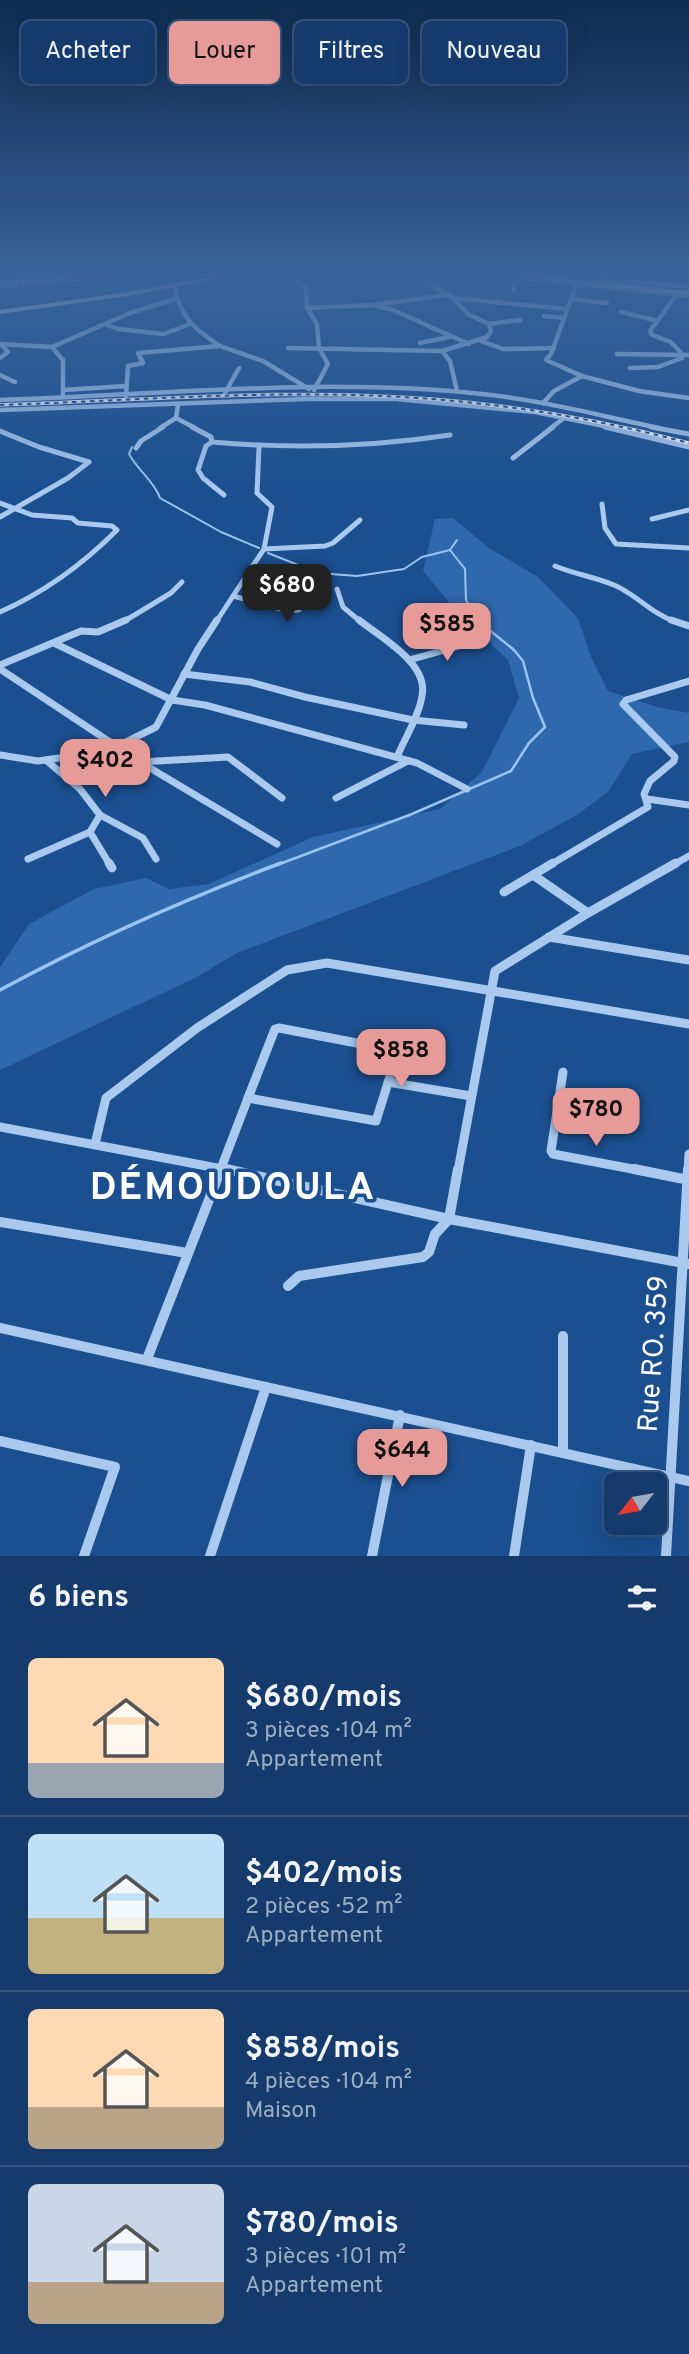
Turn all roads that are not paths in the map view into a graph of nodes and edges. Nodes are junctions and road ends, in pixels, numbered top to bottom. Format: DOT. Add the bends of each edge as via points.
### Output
graph roads {
  1 [pos="45,347"];
  2 [pos="52,347"];
  3 [pos="212,347"];
  4 [pos="221,347"];
  5 [pos="460,347"];
  6 [pos="496,347"];
  7 [pos="288,348"];
  8 [pos="320,348"];
  9 [pos="554,348"];
  10 [pos="442,351"];
  11 [pos="617,354"];
  12 [pos="686,355"];
  13 [pos="239,368"];
  14 [pos="630,368"];
  15 [pos="0,374"];
  16 [pos="582,376"];
  17 [pos="15,382"];
  18 [pos="126,386"];
  19 [pos="63,390"];
  20 [pos="312,390"];
  21 [pos="457,391"];
  22 [pos="225,393"];
  23 [pos="126,396"];
  24 [pos="63,398"];
  25 [pos="689,398"];
  26 [pos="0,400"];
  27 [pos="543,403"];
  28 [pos="178,405"];
  29 [pos="0,411"];
  30 [pos="176,418"];
  31 [pos="564,418"];
  32 [pos="0,431"];
  33 [pos="675,431"];
  34 [pos="689,434"];
  35 [pos="450,435"];
  36 [pos="212,442"];
  37 [pos="689,445"];
  38 [pos="136,447"];
  39 [pos="259,447"];
  40 [pos="513,458"];
  41 [pos="224,495"];
  42 [pos="0,503"];
  43 [pos="602,504"];
  44 [pos="13,508"];
  45 [pos="689,510"];
  46 [pos="0,517"];
  47 [pos="652,519"];
  48 [pos="360,520"];
  49 [pos="689,548"];
  50 [pos="264,549"];
  51 [pos="555,566"];
  52 [pos="182,582"];
  53 [pos="299,584"];
  54 [pos="337,589"];
  55 [pos="233,596"];
  56 [pos="0,601"];
  57 [pos="2,611"];
  58 [pos="689,626"];
  59 [pos="477,641"];
  60 [pos="54,643"];
  61 [pos="409,660"];
  62 [pos="0,667"];
  63 [pos="184,674"];
  64 [pos="689,681"];
  65 [pos="172,699"];
  66 [pos="413,720"];
  67 [pos="464,725"];
  68 [pos="118,746"];
  69 [pos="0,755"];
  70 [pos="397,757"];
  71 [pos="46,760"];
  72 [pos="408,761"];
  73 [pos="140,762"];
  74 [pos="467,789"];
  75 [pos="282,798"];
  76 [pos="336,798"];
  77 [pos="647,799"];
  78 [pos="689,805"];
  79 [pos="100,815"];
  80 [pos="90,832"];
  81 [pos="277,845"];
  82 [pos="689,856"];
  83 [pos="28,859"];
  84 [pos="156,859"];
  85 [pos="112,868"];
  86 [pos="533,874"];
  87 [pos="503,892"];
  88 [pos="588,913"];
  89 [pos="550,937"];
  90 [pos="689,960"];
  91 [pos="490,990"];
  92 [pos="689,1024"];
  93 [pos="563,1072"];
  94 [pos="388,1082"];
  95 [pos="471,1096"];
  96 [pos="248,1098"];
  97 [pos="0,1127"];
  98 [pos="94,1144"];
  99 [pos="689,1154"];
  100 [pos="219,1168"];
  101 [pos="688,1180"];
  102 [pos="449,1219"];
  103 [pos="0,1222"];
  104 [pos="187,1253"];
  105 [pos="686,1263"];
  106 [pos="288,1286"];
  107 [pos="0,1328"];
  108 [pos="563,1336"];
  109 [pos="147,1359"];
  110 [pos="266,1387"];
  111 [pos="400,1415"];
  112 [pos="0,1441"];
  113 [pos="531,1445"];
  114 [pos="563,1452"];
  115 [pos="670,1476"];
  116 [pos="689,1481"];
  117 [pos="84,1556"];
  118 [pos="210,1556"];
  119 [pos="372,1556"];
  120 [pos="513,1556"];
  121 [pos="666,1556"];
  1 -- 2 [label="street"];
  2 -- 19 [label="street" via="63,360"];
  3 -- 18 [label="street" via="138,353 143,363 128,366"];
  4 -- 20 [label="street" via="263,361"];
  5 -- 10 [label="street"];
  6 -- 9 [label="street"];
  7 -- 8 [label="street"];
  8 -- 10 [label="street"];
  8 -- 20 [label="street" via="328,363"];
  9 -- 16 [label="street" via="546,360"];
  10 -- 21 [label="street" via="450,362"];
  11 -- 12 [label="street"];
  12 -- 14 [label="street" via="658,367"];
  13 -- 22 [label="street"];
  15 -- 17 [label="street"];
  16 -- 25 [label="street"];
  16 -- 27 [label="street" via="554,391"];
  18 -- 19 [label="street"];
  18 -- 23 [label="street"];
  19 -- 24 [label="street"];
  20 -- 21 [label="street"];
  20 -- 22 [label="street"];
  21 -- 27 [label="street"];
  22 -- 23 [label="street"];
  23 -- 24 [label="street"];
  24 -- 26 [label="street"];
  27 -- 33 [label="street"];
  28 -- 29 [label="street"];
  28 -- 30 [label="street"];
  28 -- 31 [label="street" via="379,398"];
  30 -- 36 [label="street" via="211,437"];
  30 -- 38 [label="street"];
  31 -- 37 [label="street"];
  31 -- 40 [label="street"];
  32 -- 44 [label="street" via="89,462 65,481"];
  33 -- 34 [label="street"];
  33 -- 37 [label="street"];
  35 -- 39 [label="street" via="407,442"];
  36 -- 39 [label="street"];
  36 -- 41 [label="street" via="206,446 198,470"];
  39 -- 50 [label="street" via="257,494 272,507"];
  42 -- 44 [label="street"];
  43 -- 49 [label="street" via="605,528 615,544"];
  44 -- 46 [label="street"];
  44 -- 57 [label="street" via="117,530 95,552 23,602"];
  45 -- 47 [label="street"];
  48 -- 50 [label="street" via="325,546"];
  50 -- 55 [label="street"];
  51 -- 58 [label="street" via="615,585 657,615"];
  52 -- 60 [label="street" via="172,593 112,628 81,631"];
  53 -- 55 [label="street" via="299,610"];
  54 -- 61 [label="street" via="343,607 356,620"];
  55 -- 63 [label="street"];
  56 -- 57 [label="street"];
  59 -- 61 [label="street"];
  60 -- 62 [label="street"];
  60 -- 65 [label="street"];
  61 -- 66 [label="street" via="420,676 423,695"];
  62 -- 68 [label="street"];
  63 -- 65 [label="street"];
  63 -- 66 [label="street" via="250,682"];
  64 -- 77 [label="street" via="623,704 676,757 650,780 644,794"];
  65 -- 68 [label="street" via="156,727"];
  65 -- 70 [label="street"];
  66 -- 67 [label="street"];
  66 -- 70 [label="street"];
  68 -- 71 [label="street"];
  68 -- 73 [label="street"];
  69 -- 71 [label="street"];
  70 -- 72 [label="street"];
  71 -- 79 [label="street" via="80,789"];
  72 -- 74 [label="street"];
  72 -- 76 [label="street"];
  73 -- 75 [label="street" via="228,757"];
  73 -- 81 [label="street"];
  77 -- 78 [label="street"];
  77 -- 86 [label="street" via="648,807"];
  79 -- 80 [label="street"];
  79 -- 84 [label="street" via="142,838"];
  80 -- 83 [label="street"];
  80 -- 85 [label="street"];
  82 -- 88 [label="street"];
  86 -- 87 [label="street"];
  86 -- 88 [label="street"];
  88 -- 89 [label="street"];
  89 -- 90 [label="street"];
  89 -- 91 [label="street" via="495,971"];
  91 -- 92 [label="street"];
  91 -- 95 [label="street"];
  91 -- 98 [label="street" via="327,963 287,970 197,1028 106,1098"];
  93 -- 101 [label="street" via="553,1154"];
  94 -- 95 [label="street"];
  94 -- 96 [label="street" via="374,1122"];
  94 -- 96 [label="street" via="399,1053 396,1049 277,1028"];
  95 -- 102 [label="street"];
  96 -- 100 [label="street"];
  97 -- 98 [label="street"];
  98 -- 100 [label="street"];
  99 -- 101 [label="street, Rue RO. 359"];
  100 -- 102 [label="street"];
  100 -- 104 [label="street"];
  101 -- 105 [label="street, Rue RO. 359"];
  102 -- 105 [label="street"];
  102 -- 106 [label="street" via="423,1257 299,1276"];
  103 -- 104 [label="street"];
  104 -- 109 [label="street"];
  105 -- 115 [label="street, Rue RO. 359"];
  107 -- 109 [label="street"];
  108 -- 114 [label="street"];
  109 -- 110 [label="street"];
  110 -- 111 [label="street"];
  110 -- 118 [label="street"];
  111 -- 113 [label="street"];
  111 -- 119 [label="street"];
  112 -- 117 [label="street" via="115,1467"];
  113 -- 114 [label="street"];
  113 -- 120 [label="street"];
  114 -- 115 [label="street"];
  115 -- 116 [label="street"];
  115 -- 121 [label="street, Rue RO. 359"];
}
